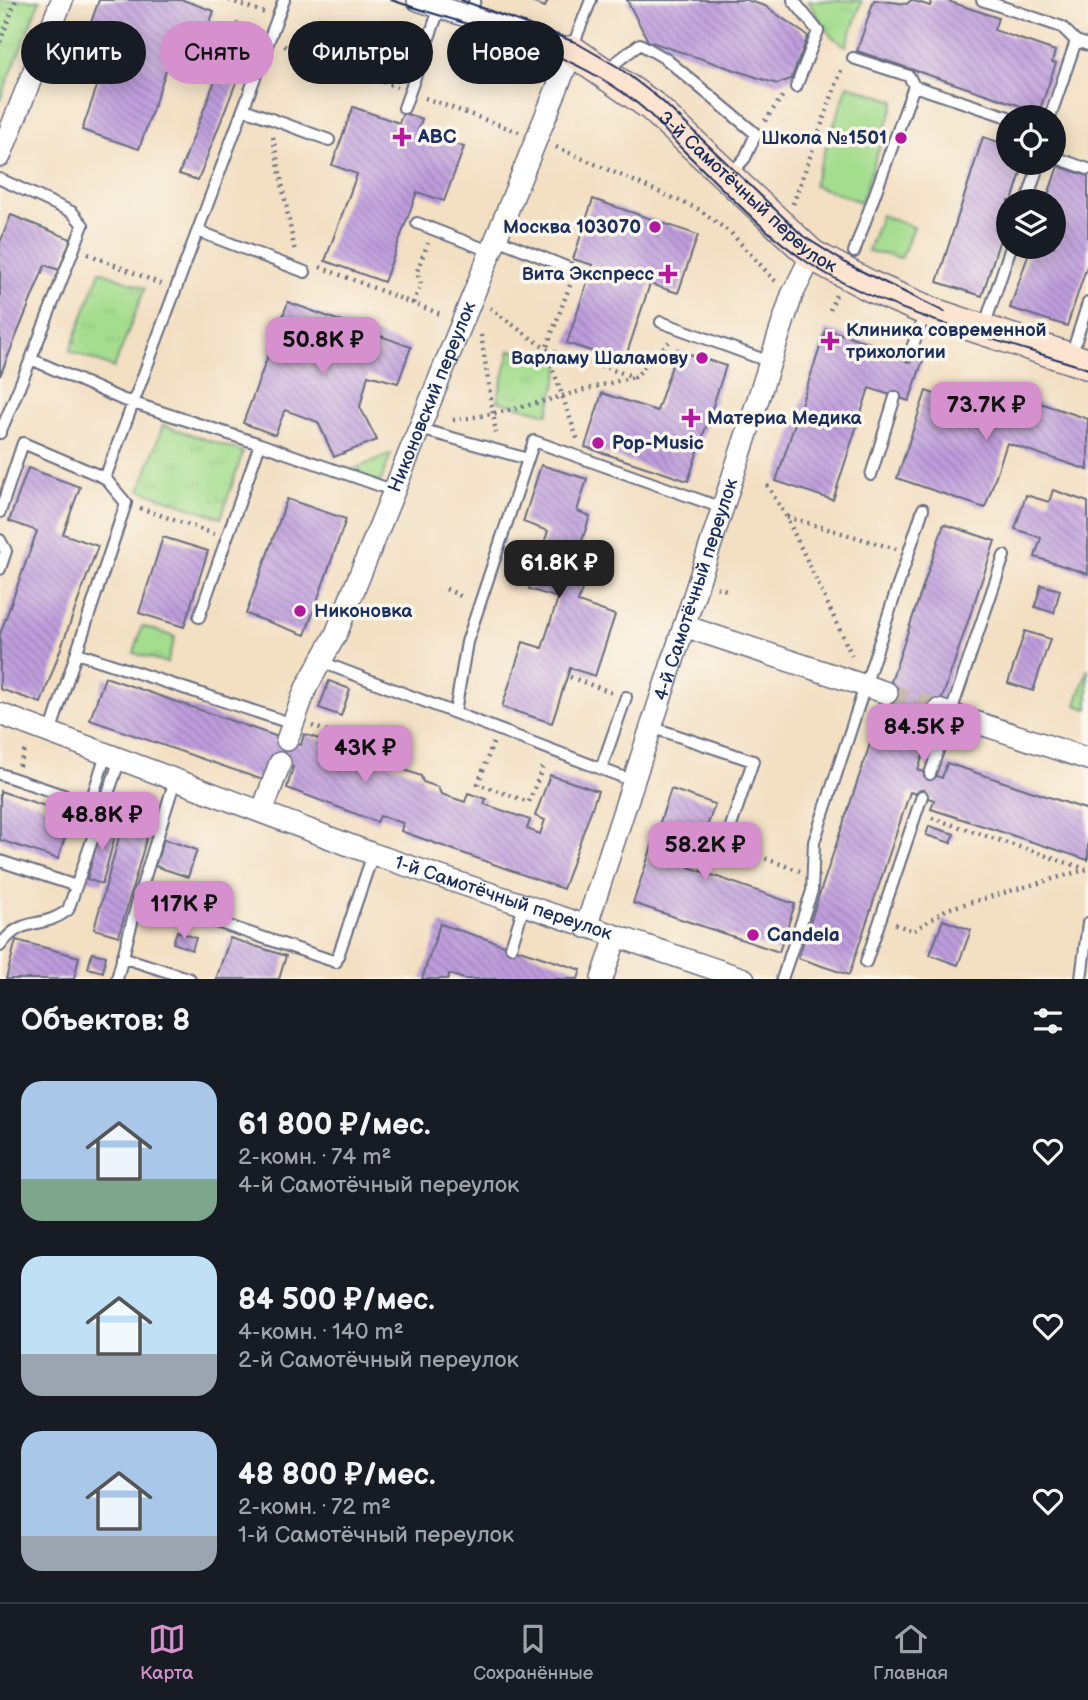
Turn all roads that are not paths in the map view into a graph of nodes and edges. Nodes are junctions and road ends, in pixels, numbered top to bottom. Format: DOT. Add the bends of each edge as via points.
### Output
graph roads {
  1 [pos="62,0"];
  2 [pos="284,0"];
  3 [pos="418,0"];
  4 [pos="591,0"];
  5 [pos="793,0"];
  6 [pos="982,0"];
  7 [pos="440,8"];
  8 [pos="472,8"];
  9 [pos="1076,41"];
  10 [pos="1088,45"];
  11 [pos="572,51"];
  12 [pos="850,57"];
  13 [pos="603,72"];
  14 [pos="914,86"];
  15 [pos="796,88"];
  16 [pos="1054,105"];
  17 [pos="404,108"];
  18 [pos="244,109"];
  19 [pos="996,113"];
  20 [pos="329,140"];
  21 [pos="0,156"];
  22 [pos="1066,162"];
  23 [pos="1088,169"];
  24 [pos="728,177"];
  25 [pos="0,179"];
  26 [pos="417,223"];
  27 [pos="198,231"];
  28 [pos="494,246"];
  29 [pos="854,252"];
  30 [pos="812,255"];
  31 [pos="1007,259"];
  32 [pos="307,268"];
  33 [pos="576,271"];
  34 [pos="1088,303"];
  35 [pos="925,310"];
  36 [pos="661,322"];
  37 [pos="983,330"];
  38 [pos="909,356"];
  39 [pos="31,359"];
  40 [pos="1079,361"];
  41 [pos="770,362"];
  42 [pos="895,397"];
  43 [pos="135,402"];
  44 [pos="420,429"];
  45 [pos="0,433"];
  46 [pos="260,444"];
  47 [pos="528,459"];
  48 [pos="871,475"];
  49 [pos="105,478"];
  50 [pos="395,491"];
  51 [pos="722,508"];
  52 [pos="923,509"];
  53 [pos="0,512"];
  54 [pos="0,540"];
  55 [pos="1004,556"];
  56 [pos="0,569"];
  57 [pos="199,617"];
  58 [pos="684,626"];
  59 [pos="77,653"];
  60 [pos="332,666"];
  61 [pos="866,687"];
  62 [pos="887,693"];
  63 [pos="626,697"];
  64 [pos="454,712"];
  65 [pos="944,712"];
  66 [pos="0,714"];
  67 [pos="651,727"];
  68 [pos="290,732"];
  69 [pos="50,733"];
  70 [pos="106,754"];
  71 [pos="1088,759"];
  72 [pos="279,763"];
  73 [pos="601,769"];
  74 [pos="0,774"];
  75 [pos="930,774"];
  76 [pos="176,780"];
  77 [pos="633,781"];
  78 [pos="922,796"];
  79 [pos="262,812"];
  80 [pos="724,844"];
  81 [pos="373,854"];
  82 [pos="0,861"];
  83 [pos="76,886"];
  84 [pos="139,896"];
  85 [pos="524,906"];
  86 [pos="1088,923"];
  87 [pos="586,927"];
  88 [pos="616,937"];
  89 [pos="0,946"];
  90 [pos="510,947"];
  91 [pos="122,957"];
  92 [pos="866,962"];
  93 [pos="117,979"];
  94 [pos="190,979"];
  95 [pos="601,979"];
  96 [pos="744,979"];
  97 [pos="782,979"];
  98 [pos="1081,979"];
  1 -- 21 [label="street"];
  2 -- 18 [label="lane"];
  3 -- 7 [label="street, 3-й Самотёчный переулок"];
  4 -- 11 [label="lane"];
  5 -- 15 [label="lane" via="818,32"];
  6 -- 9 [label="lane" via="1062,27"];
  7 -- 8 [label="street, 3-й Самотёчный переулок"];
  7 -- 17 [label="lane"];
  8 -- 11 [label="street, 3-й Самотёчный переулок"];
  9 -- 10 [label="lane"];
  9 -- 16 [label="lane"];
  11 -- 13 [label="street, 3-й Самотёчный переулок"];
  11 -- 28 [label="street, Никоновский переулок"];
  12 -- 14 [label="lane" via="909,76"];
  13 -- 24 [label="street, 3-й Самотёчный переулок" via="652,106"];
  13 -- 24 [label="lane" via="640,44 666,59 756,134 745,158"];
  14 -- 19 [label="lane"];
  14 -- 29 [label="lane"];
  18 -- 20 [label="lane"];
  18 -- 27 [label="lane"];
  22 -- 23 [label="lane"];
  24 -- 30 [label="street, 3-й Самотёчный переулок"];
  25 -- 39 [label="lane" via="72,212 83,225"];
  26 -- 28 [label="lane"];
  27 -- 32 [label="lane" via="284,264"];
  27 -- 43 [label="lane"];
  28 -- 33 [label="lane"];
  28 -- 44 [label="street, Никоновский переулок"];
  30 -- 35 [label="street, 3-й Самотёчный переулок"];
  30 -- 41 [label="street, 4-й Самотёчный переулок" via="792,295"];
  31 -- 37 [label="lane"];
  34 -- 40 [label="lane"];
  35 -- 37 [label="street, 3-й Самотёчный переулок"];
  35 -- 38 [label="lane"];
  36 -- 41 [label="lane"];
  37 -- 40 [label="street, 3-й Самотёчный переулок"];
  39 -- 43 [label="lane"];
  39 -- 45 [label="lane"];
  41 -- 51 [label="street, 4-й Самотёчный переулок"];
  42 -- 48 [label="lane"];
  43 -- 46 [label="lane"];
  43 -- 49 [label="lane"];
  44 -- 47 [label="lane"];
  44 -- 50 [label="street, Никоновский переулок"];
  46 -- 50 [label="lane"];
  46 -- 57 [label="lane"];
  47 -- 51 [label="lane" via="534,441"];
  47 -- 64 [label="lane" via="467,642"];
  49 -- 53 [label="lane" via="23,443"];
  49 -- 59 [label="lane" via="126,503"];
  50 -- 68 [label="street, Никоновский переулок" via="337,634 306,688"];
  51 -- 58 [label="street, 4-й Самотёчный переулок"];
  52 -- 61 [label="lane"];
  54 -- 56 [label="lane" via="6,551"];
  55 -- 65 [label="lane"];
  58 -- 61 [label="street"];
  58 -- 67 [label="street, 4-й Самотёчный переулок"];
  59 -- 68 [label="lane"];
  59 -- 69 [label="lane"];
  60 -- 64 [label="lane"];
  61 -- 62 [label="street"];
  61 -- 97 [label="lane" via="814,842 812,891"];
  63 -- 73 [label="lane"];
  64 -- 73 [label="lane"];
  65 -- 71 [label="street"];
  65 -- 75 [label="lane"];
  66 -- 69 [label="street"];
  67 -- 77 [label="street, 4-й Самотёчный переулок"];
  67 -- 80 [label="lane" via="753,761"];
  69 -- 70 [label="street"];
  70 -- 74 [label="lane" via="90,804"];
  70 -- 76 [label="street, 1-й Самотёчный переулок"];
  70 -- 83 [label="lane"];
  72 -- 79 [label="street"];
  73 -- 77 [label="lane"];
  76 -- 79 [label="street, 1-й Самотёчный переулок"];
  76 -- 84 [label="lane"];
  77 -- 87 [label="street, 4-й Самотёчный переулок"];
  78 -- 92 [label="lane"];
  79 -- 81 [label="street, 1-й Самотёчный переулок"];
  81 -- 84 [label="lane" via="337,962"];
  81 -- 85 [label="street, 1-й Самотёчный переулок"];
  82 -- 83 [label="lane"];
  83 -- 89 [label="lane" via="68,910 54,920 11,930"];
  84 -- 91 [label="lane"];
  85 -- 87 [label="street, 1-й Самотёчный переулок"];
  85 -- 90 [label="lane"];
  86 -- 98 [label="lane"];
  87 -- 88 [label="street, 1-й Самотёчный переулок"];
  88 -- 95 [label="street"];
  88 -- 96 [label="street, 1-й Самотёчный переулок"];
  91 -- 93 [label="lane"];
  91 -- 94 [label="lane"];
}
